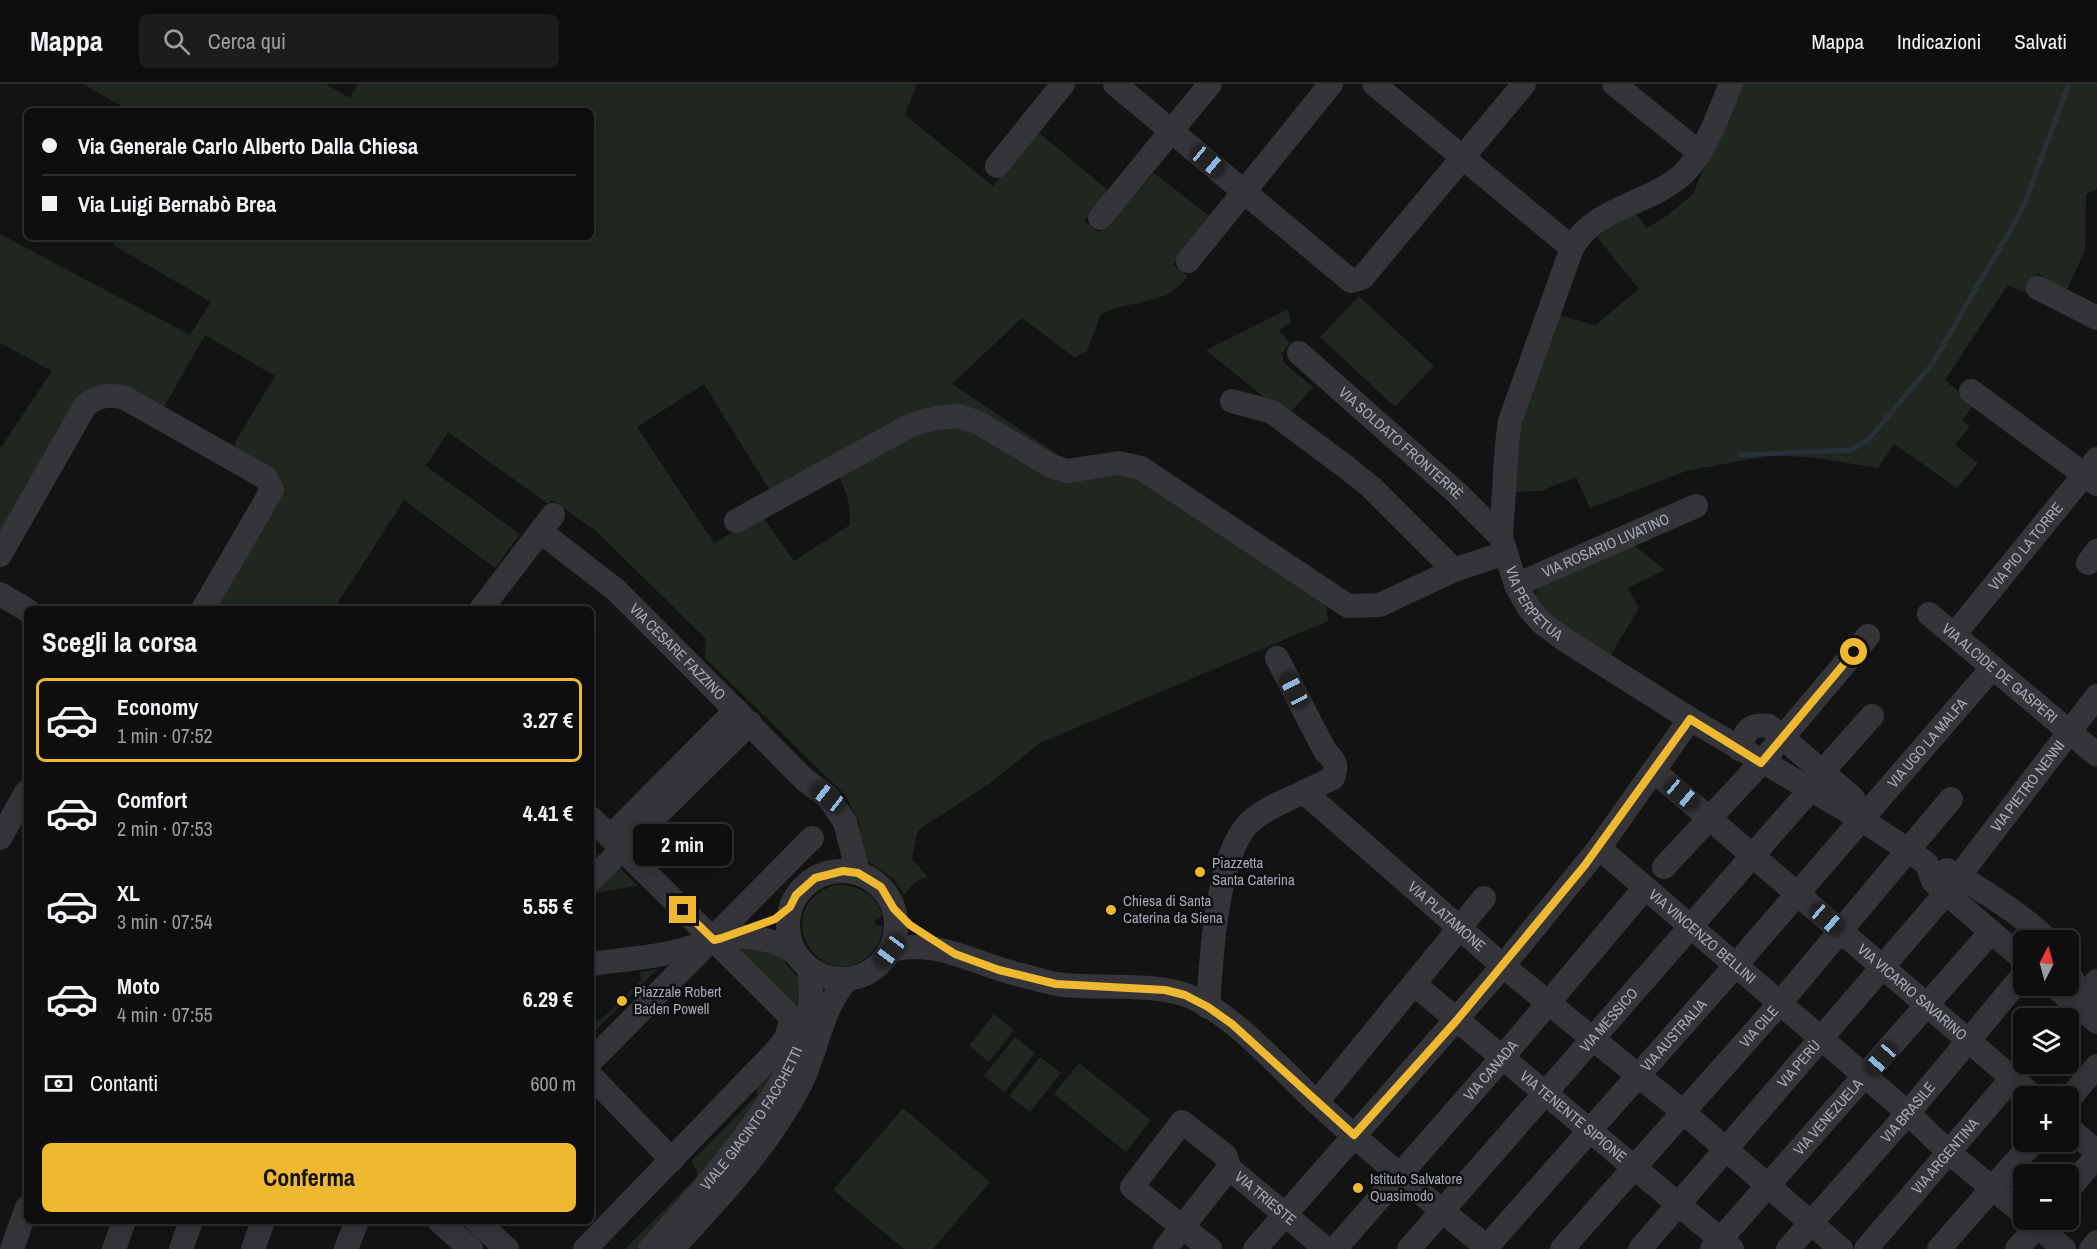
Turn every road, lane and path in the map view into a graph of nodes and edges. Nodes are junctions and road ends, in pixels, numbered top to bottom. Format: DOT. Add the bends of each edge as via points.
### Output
graph roads {
  1 [pos="1063,84"];
  2 [pos="1115,84"];
  3 [pos="1210,84"];
  4 [pos="1331,84"];
  5 [pos="1374,84"];
  6 [pos="1524,84"];
  7 [pos="1614,84"];
  8 [pos="1731,84"];
  9 [pos="1172,131"];
  10 [pos="1700,153"];
  11 [pos="1464,157"];
  12 [pos="997,166"];
  13 [pos="1244,192"];
  14 [pos="1100,218"];
  15 [pos="1572,248"];
  16 [pos="1188,261"];
  17 [pos="2038,288"];
  18 [pos="2097,318"];
  19 [pos="1299,353"];
  20 [pos="1971,391"];
  21 [pos="1232,401"];
  22 [pos="2093,473"];
  23 [pos="1503,491"];
  24 [pos="1457,493"];
  25 [pos="1696,506"];
  26 [pos="736,521"];
  27 [pos="1503,545"];
  28 [pos="0,555"];
  29 [pos="1454,570"];
  30 [pos="1516,585"];
  31 [pos="0,594"];
  32 [pos="205,606"];
  33 [pos="483,606"];
  34 [pos="24,608"];
  35 [pos="1929,614"];
  36 [pos="1954,634"];
  37 [pos="1868,636"];
  38 [pos="1277,658"];
  39 [pos="1993,667"];
  40 [pos="2097,696"];
  41 [pos="1872,716"];
  42 [pos="743,717"];
  43 [pos="1690,719"];
  44 [pos="2074,727"];
  45 [pos="1783,736"];
  46 [pos="2097,736"];
  47 [pos="1739,749"];
  48 [pos="2097,755"];
  49 [pos="1761,763"];
  50 [pos="1654,771"];
  51 [pos="805,780"];
  52 [pos="1817,781"];
  53 [pos="1304,792"];
  54 [pos="24,796"];
  55 [pos="1951,799"];
  56 [pos="1710,818"];
  57 [pos="1861,819"];
  58 [pos="594,821"];
  59 [pos="0,838"];
  60 [pos="813,838"];
  61 [pos="616,843"];
  62 [pos="1599,848"];
  63 [pos="1753,855"];
  64 [pos="1918,857"];
  65 [pos="1664,867"];
  66 [pos="827,873"];
  67 [pos="858,873"];
  68 [pos="594,876"];
  69 [pos="1953,885"];
  70 [pos="1644,889"];
  71 [pos="1798,894"];
  72 [pos="1484,898"];
  73 [pos="790,907"];
  74 [pos="894,909"];
  75 [pos="1691,927"];
  76 [pos="1460,929"];
  77 [pos="2037,930"];
  78 [pos="1841,931"];
  79 [pos="1991,932"];
  80 [pos="718,939"];
  81 [pos="890,951"];
  82 [pos="2013,951"];
  83 [pos="955,954"];
  84 [pos="801,960"];
  85 [pos="594,964"];
  86 [pos="1736,965"];
  87 [pos="1503,966"];
  88 [pos="1883,966"];
  89 [pos="848,979"];
  90 [pos="1414,984"];
  91 [pos="2013,987"];
  92 [pos="2080,1000"];
  93 [pos="1549,1002"];
  94 [pos="1779,1003"];
  95 [pos="1927,1006"];
  96 [pos="1208,1007"];
  97 [pos="1457,1020"];
  98 [pos="2097,1021"];
  99 [pos="1593,1039"];
  100 [pos="1822,1039"];
  101 [pos="1967,1041"];
  102 [pos="594,1058"];
  103 [pos="1502,1058"];
  104 [pos="2097,1066"];
  105 [pos="2013,1068"];
  106 [pos="2015,1074"];
  107 [pos="1638,1076"];
  108 [pos="1865,1077"];
  109 [pos="594,1080"];
  110 [pos="2079,1087"];
  111 [pos="1546,1093"];
  112 [pos="1317,1102"];
  113 [pos="1682,1111"];
  114 [pos="1908,1113"];
  115 [pos="1591,1131"];
  116 [pos="1354,1135"];
  117 [pos="2079,1137"];
  118 [pos="1725,1149"];
  119 [pos="1948,1152"];
  120 [pos="2024,1152"];
  121 [pos="2097,1154"];
  122 [pos="672,1160"];
  123 [pos="1633,1167"];
  124 [pos="1229,1168"];
  125 [pos="1401,1173"];
  126 [pos="2079,1176"];
  127 [pos="1768,1186"];
  128 [pos="1993,1187"];
  129 [pos="1679,1203"];
  130 [pos="2013,1203"];
  131 [pos="1442,1210"];
  132 [pos="1285,1213"];
  133 [pos="24,1215"];
  134 [pos="1810,1223"];
  135 [pos="123,1224"];
  136 [pos="190,1224"];
  137 [pos="262,1224"];
  138 [pos="356,1224"];
  139 [pos="443,1224"];
  140 [pos="479,1224"];
  141 [pos="1183,1227"];
  142 [pos="2028,1230"];
  143 [pos="2044,1230"];
  144 [pos="2097,1242"];
  145 [pos="1721,1246"];
  146 [pos="1487,1248"];
  147 [pos="12,1249"];
  148 [pos="114,1249"];
  149 [pos="182,1249"];
  150 [pos="253,1249"];
  151 [pos="346,1249"];
  152 [pos="471,1249"];
  153 [pos="507,1249"];
  154 [pos="585,1249"];
  155 [pos="650,1249"];
  156 [pos="672,1249"];
  157 [pos="1165,1249"];
  158 [pos="1210,1249"];
  159 [pos="1255,1249"];
  160 [pos="1326,1249"];
  161 [pos="1335,1249"];
  162 [pos="1408,1249"];
  163 [pos="1562,1249"];
  164 [pos="1640,1249"];
  165 [pos="1788,1249"];
  166 [pos="1841,1249"];
  167 [pos="1866,1249"];
  168 [pos="1939,1249"];
  169 [pos="2017,1249"];
  170 [pos="2064,1249"];
  171 [pos="2091,1249"];
  1 -- 12 [label="street"];
  2 -- 9 [label="street"];
  3 -- 9 [label="street"];
  4 -- 13 [label="street"];
  5 -- 11 [label="street"];
  6 -- 11 [label="street"];
  7 -- 10 [label="street"];
  8 -- 10 [label="street, VIA PERPETUA"];
  9 -- 13 [label="street"];
  9 -- 14 [label="street"];
  10 -- 15 [label="street, VIA PERPETUA" via="1683,174 1666,186 1591,223"];
  11 -- 13 [label="street" via="1362,278 1351,281"];
  11 -- 15 [label="street"];
  13 -- 16 [label="street"];
  15 -- 23 [label="street, VIA PERPETUA" via="1510,421"];
  17 -- 18 [label="street"];
  19 -- 24 [label="street, VIA SOLDATO FRONTERRÈ"];
  20 -- 22 [label="street"];
  21 -- 29 [label="street" via="1272,412 1346,468"];
  22 -- 36 [label="street, VIA PIO LA TORRE"];
  23 -- 24 [label="street"];
  23 -- 27 [label="street, VIA PERPETUA"];
  24 -- 27 [label="street, VIA SOLDATO FRONTERRÈ"];
  25 -- 30 [label="street, VIA ROSARIO LIVATINO"];
  26 -- 29 [label="street" via="913,424 958,416 977,422 1051,466 1067,471 1119,463 1141,468 1348,606 1380,605"];
  27 -- 29 [label="street"];
  27 -- 30 [label="street, VIA PERPETUA"];
  28 -- 32 [label="street" via="85,406 95,397 111,394 125,398 266,478 272,490"];
  30 -- 43 [label="street, VIA PERPETUA" via="1542,623"];
  31 -- 34 [label="street"];
  33 -- 42 [label="street, VIA CESARE FAZZINO" via="547,524"];
  35 -- 36 [label="street, VIA ALCIDE DE GASPERI"];
  36 -- 39 [label="street, VIA ALCIDE DE GASPERI"];
  37 -- 45 [label="street"];
  38 -- 53 [label="street" via="1325,751 1335,761 1333,778"];
  39 -- 44 [label="street, VIA ALCIDE DE GASPERI"];
  39 -- 57 [label="street, VIA UGO LA MALFA"];
  40 -- 44 [label="street, VIA PIETRO NENNI"];
  41 -- 52 [label="street, VIA MESSICO"];
  42 -- 51 [label="street, VIA CESARE FAZZINO"];
  42 -- 61 [label="street"];
  43 -- 47 [label="street, VIA PERPETUA"];
  43 -- 50 [label="street"];
  44 -- 46 [label="street"];
  44 -- 48 [label="street"];
  44 -- 69 [label="street, VIA PIETRO NENNI"];
  45 -- 47 [label="street" via="1769,726 1754,724 1748,728"];
  45 -- 49 [label="street"];
  45 -- 52 [label="street"];
  47 -- 49 [label="street, VIA PERPETUA"];
  49 -- 52 [label="street, VIA PERPETUA"];
  49 -- 56 [label="street"];
  50 -- 56 [label="street, VIA VICARIO SAVARINO"];
  50 -- 62 [label="street"];
  51 -- 66 [label="street" via="829,816 832,858"];
  51 -- 67 [label="street" via="828,797 845,822"];
  52 -- 57 [label="street, VIA PERPETUA"];
  52 -- 63 [label="street, VIA MESSICO"];
  53 -- 76 [label="street, VIA PLATAMONE"];
  53 -- 96 [label="street" via="1263,812 1247,825 1234,850 1216,913"];
  54 -- 59 [label="street"];
  55 -- 64 [label="street, VIA CILE"];
  56 -- 63 [label="street, VIA VICARIO SAVARINO"];
  56 -- 65 [label="street"];
  57 -- 64 [label="street, VIA PERPETUA"];
  57 -- 71 [label="street, VIA AUSTRALIA"];
  58 -- 61 [label="street"];
  60 -- 80 [label="street"];
  61 -- 68 [label="street"];
  61 -- 80 [label="street"];
  62 -- 70 [label="street, VIA VINCENZO BELLINI"];
  62 -- 87 [label="street"];
  63 -- 71 [label="street, VIA VICARIO SAVARINO"];
  63 -- 75 [label="street, VIA MESSICO"];
  64 -- 69 [label="street, VIA PERPETUA" via="1933,880"];
  64 -- 78 [label="street, VIA CILE"];
  66 -- 67 [label="street"];
  66 -- 73 [label="street" via="804,885"];
  67 -- 74 [label="street" via="881,887"];
  69 -- 77 [label="street" via="1984,890"];
  69 -- 79 [label="street, VIA PERPETUA"];
  69 -- 88 [label="street, VIA PERÙ"];
  70 -- 75 [label="street, VIA VINCENZO BELLINI"];
  70 -- 93 [label="street, VIA CANADA"];
  71 -- 78 [label="street, VIA VICARIO SAVARINO"];
  71 -- 86 [label="street, VIA AUSTRALIA"];
  72 -- 76 [label="street"];
  73 -- 80 [label="street" via="775,919"];
  73 -- 84 [label="street" via="787,930"];
  74 -- 81 [label="street" via="896,923"];
  74 -- 83 [label="street" via="910,925"];
  75 -- 86 [label="street, VIA VINCENZO BELLINI"];
  75 -- 99 [label="street, VIA MESSICO"];
  76 -- 87 [label="street, VIA PLATAMONE"];
  76 -- 90 [label="street"];
  78 -- 88 [label="street, VIA VICARIO SAVARINO"];
  78 -- 94 [label="street, VIA CILE"];
  79 -- 82 [label="street, VIA PERPETUA"];
  79 -- 95 [label="street, VIA VENEZUELA"];
  80 -- 84 [label="street" via="768,939"];
  80 -- 85 [label="street" via="673,952"];
  80 -- 102 [label="street"];
  80 -- 122 [label="street" via="792,1018 786,1038 777,1050"];
  81 -- 83 [label="street" via="916,945"];
  81 -- 89 [label="street" via="865,975"];
  83 -- 96 [label="street" via="1056,984 1165,990"];
  84 -- 89 [label="street" via="820,975"];
  84 -- 155 [label="street, VIALE GIACINTO FACCHETTI" via="812,984 812,1000 788,1068 762,1116 731,1157"];
  86 -- 94 [label="street, VIA VINCENZO BELLINI"];
  86 -- 107 [label="street, VIA AUSTRALIA"];
  87 -- 93 [label="street, VIA PLATAMONE"];
  87 -- 97 [label="street"];
  88 -- 95 [label="street, VIA VICARIO SAVARINO"];
  88 -- 100 [label="street, VIA PERÙ"];
  89 -- 156 [label="street, VIALE GIACINTO FACCHETTI" via="830,1002 801,1082 761,1149"];
  90 -- 97 [label="street, VIA TENENTE SIPIONE"];
  90 -- 112 [label="street"];
  91 -- 101 [label="street, VIA BRASILE"];
  92 -- 98 [label="street"];
  93 -- 99 [label="street, VIA PLATAMONE"];
  93 -- 103 [label="street, VIA CANADA"];
  94 -- 100 [label="street, VIA VINCENZO BELLINI"];
  94 -- 113 [label="street, VIA CILE"];
  95 -- 101 [label="street, VIA VICARIO SAVARINO"];
  95 -- 108 [label="street, VIA VENEZUELA"];
  96 -- 112 [label="street"];
  97 -- 103 [label="street, VIA TENENTE SIPIONE"];
  97 -- 116 [label="street"];
  99 -- 107 [label="street, VIA PLATAMONE"];
  99 -- 111 [label="street, VIA MESSICO"];
  100 -- 108 [label="street, VIA VINCENZO BELLINI"];
  100 -- 118 [label="street, VIA PERÙ"];
  101 -- 105 [label="street, VIA VICARIO SAVARINO"];
  101 -- 114 [label="street, VIA BRASILE"];
  103 -- 111 [label="street, VIA TENENTE SIPIONE"];
  103 -- 125 [label="street, VIA CANADA"];
  104 -- 110 [label="street"];
  106 -- 119 [label="street, VIA ARGENTINA"];
  107 -- 113 [label="street, VIA PLATAMONE"];
  107 -- 115 [label="street, VIA AUSTRALIA"];
  108 -- 114 [label="street, VIA VINCENZO BELLINI"];
  108 -- 127 [label="street, VIA VENEZUELA"];
  109 -- 122 [label="street"];
  111 -- 115 [label="street, VIA TENENTE SIPIONE"];
  111 -- 131 [label="street, VIA MESSICO"];
  112 -- 116 [label="street"];
  113 -- 118 [label="street, VIA PLATAMONE"];
  113 -- 123 [label="street, VIA CILE"];
  114 -- 119 [label="street, VIA VINCENZO BELLINI"];
  114 -- 134 [label="street, VIA BRASILE"];
  115 -- 123 [label="street, VIA TENENTE SIPIONE"];
  115 -- 146 [label="street, VIA AUSTRALIA"];
  116 -- 125 [label="street"];
  116 -- 132 [label="street"];
  117 -- 121 [label="street"];
  118 -- 127 [label="street, VIA PLATAMONE"];
  118 -- 129 [label="street, VIA PERÙ"];
  119 -- 128 [label="street, VIA VINCENZO BELLINI"];
  119 -- 167 [label="street, VIA ARGENTINA"];
  120 -- 128 [label="street"];
  121 -- 126 [label="street"];
  122 -- 154 [label="street"];
  123 -- 129 [label="street, VIA TENENTE SIPIONE"];
  123 -- 163 [label="street, VIA CILE"];
  124 -- 132 [label="street, VIA TRIESTE"];
  124 -- 141 [label="street"];
  124 -- 141 [label="street, VIA TRIESTE" via="1226,1156 1182,1122 1132,1186"];
  125 -- 131 [label="street"];
  125 -- 161 [label="street, VIA CANADA"];
  127 -- 134 [label="street, VIA PLATAMONE"];
  127 -- 145 [label="street, VIA VENEZUELA"];
  128 -- 130 [label="street, VIA VINCENZO BELLINI"];
  128 -- 168 [label="street"];
  129 -- 145 [label="street, VIA TENENTE SIPIONE"];
  129 -- 164 [label="street, VIA PERÙ"];
  131 -- 146 [label="street"];
  131 -- 162 [label="street, VIA MESSICO"];
  132 -- 159 [label="street"];
  132 -- 160 [label="street, VIA TRIESTE"];
  133 -- 147 [label="street"];
  134 -- 165 [label="street, VIA BRASILE"];
  134 -- 166 [label="street, VIA PLATAMONE"];
  135 -- 148 [label="street"];
  136 -- 149 [label="street"];
  137 -- 150 [label="street"];
  138 -- 151 [label="street"];
  139 -- 152 [label="street"];
  140 -- 153 [label="street"];
  141 -- 157 [label="street"];
  141 -- 158 [label="street"];
  142 -- 169 [label="street"];
  143 -- 170 [label="street, VIA VINCENZO BELLINI"];
  144 -- 171 [label="street"];
}
